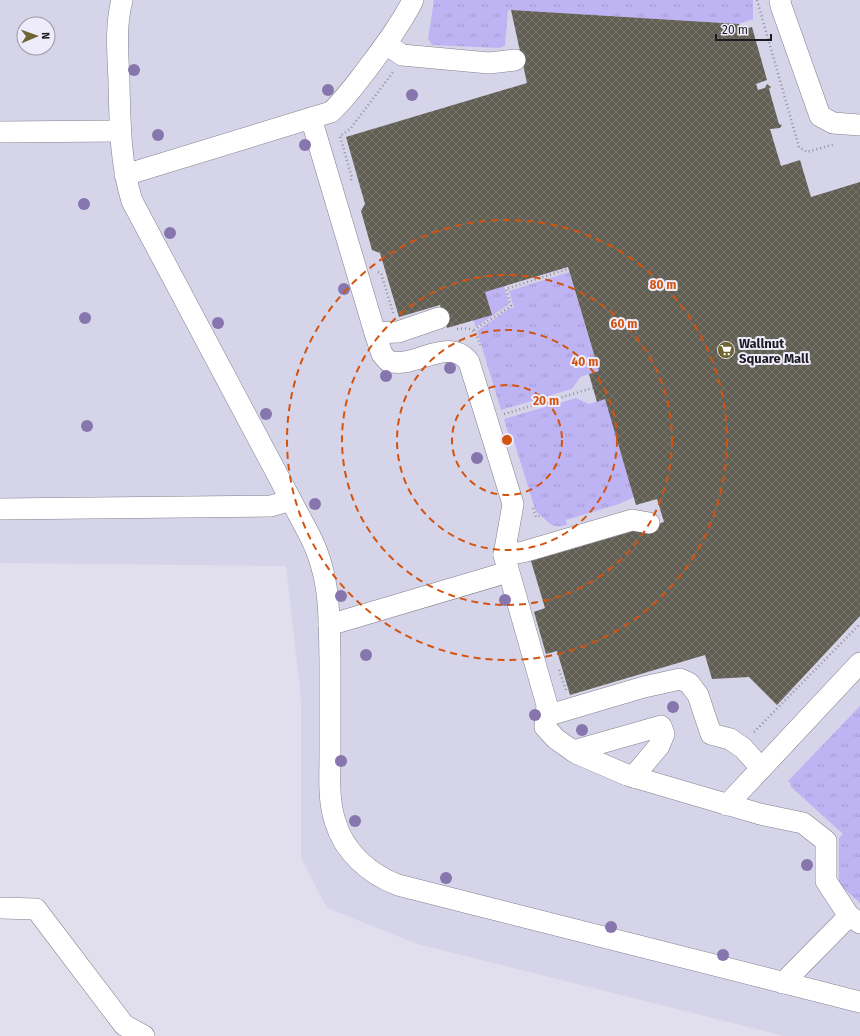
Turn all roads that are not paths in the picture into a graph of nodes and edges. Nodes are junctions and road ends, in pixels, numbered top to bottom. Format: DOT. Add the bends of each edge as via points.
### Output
graph roads {
  1 [pos="122,0"];
  2 [pos="413,0"];
  3 [pos="780,0"];
  4 [pos="386,44"];
  5 [pos="515,60"];
  6 [pos="311,118"];
  7 [pos="860,125"];
  8 [pos="120,131"];
  9 [pos="0,132"];
  10 [pos="124,175"];
  11 [pos="439,318"];
  12 [pos="375,333"];
  13 [pos="291,500"];
  14 [pos="0,509"];
  15 [pos="649,523"];
  16 [pos="506,563"];
  17 [pos="329,625"];
  18 [pos="860,663"];
  19 [pos="546,716"];
  20 [pos="573,751"];
  21 [pos="761,768"];
  22 [pos="633,777"];
  23 [pos="727,805"];
  24 [pos="0,908"];
  25 [pos="855,920"];
  26 [pos="783,983"];
  27 [pos="860,1002"];
  28 [pos="144,1036"];
  1 -- 8 [label="street" via="117,29"];
  2 -- 4 [label="street" via="406,16"];
  3 -- 7 [label="street" via="820,116 833,124"];
  4 -- 5 [label="street" via="402,55 489,63"];
  4 -- 6 [label="street" via="331,112"];
  6 -- 10 [label="street"];
  6 -- 12 [label="street"];
  8 -- 9 [label="street"];
  8 -- 10 [label="street"];
  10 -- 13 [label="street" via="132,201"];
  11 -- 12 [label="street" via="398,332"];
  12 -- 16 [label="street" via="382,354 394,363 404,363 450,351 465,357 469,362 513,504"];
  13 -- 14 [label="street" via="271,506"];
  13 -- 17 [label="street" via="316,547 326,578"];
  15 -- 16 [label="street" via="632,520 523,552"];
  16 -- 17 [label="street"];
  16 -- 19 [label="street" via="547,705"];
  17 -- 26 [label="street" via="330,787 333,813 346,844 368,869 398,885"];
  18 -- 21 [label="street"];
  19 -- 20 [label="street" via="545,727"];
  19 -- 21 [label="street" via="680,679 689,683 698,695 711,734 730,739"];
  20 -- 22 [label="street"];
  20 -- 22 [label="street" via="661,726 664,734 659,746"];
  21 -- 23 [label="street"];
  22 -- 23 [label="street"];
  23 -- 25 [label="street" via="803,823 826,841 826,881"];
  24 -- 28 [label="street" via="36,909 124,1025"];
  25 -- 26 [label="street"];
  26 -- 27 [label="street"];
}
